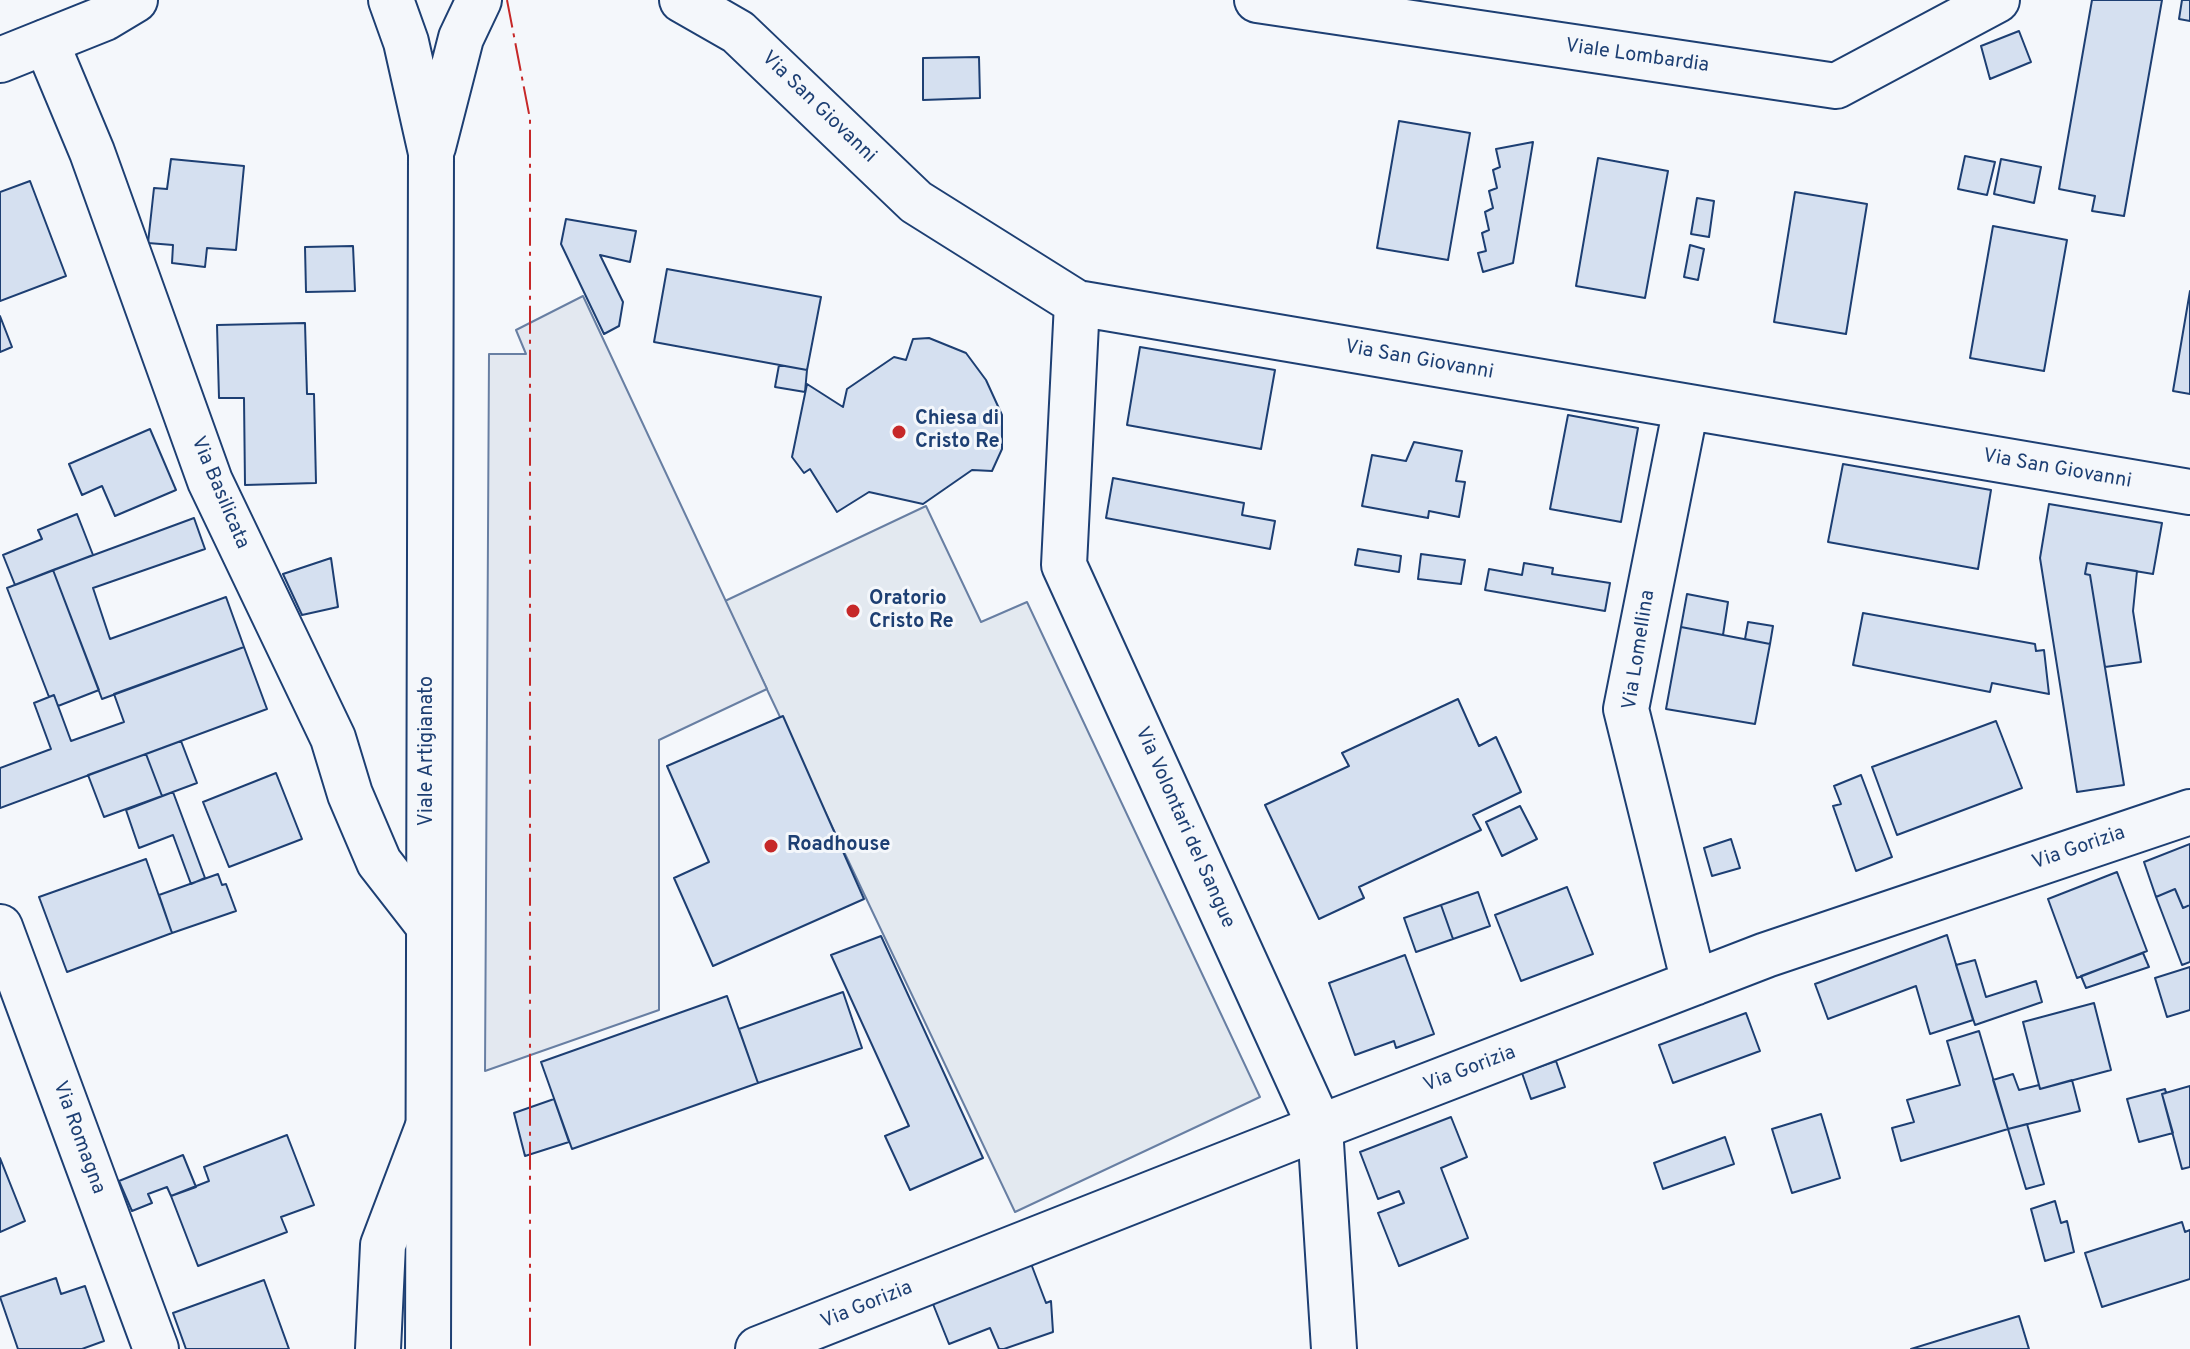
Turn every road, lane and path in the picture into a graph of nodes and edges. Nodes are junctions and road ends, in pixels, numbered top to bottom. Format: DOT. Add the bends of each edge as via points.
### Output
graph roads {
  1 [pos="95,0"];
  2 [pos="135,0"];
  3 [pos="391,0"];
  4 [pos="479,0"];
  5 [pos="682,0"];
  6 [pos="1257,0"];
  7 [pos="1997,0"];
  8 [pos="1951,12"];
  9 [pos="729,16"];
  10 [pos="46,42"];
  11 [pos="0,60"];
  12 [pos="431,153"];
  13 [pos="1077,303"];
  14 [pos="1686,407"];
  15 [pos="2190,492"];
  16 [pos="2190,812"];
  17 [pos="428,925"];
  18 [pos="0,927"];
  19 [pos="1694,983"];
  20 [pos="429,1123"];
  21 [pos="1320,1127"];
  22 [pos="763,1348"];
  23 [pos="156,1349"];
  24 [pos="378,1349"];
  25 [pos="428,1349"];
  26 [pos="1334,1349"];
  1 -- 10 [label="street"];
  2 -- 10 [label="street"];
  3 -- 12 [label="street, Viale Artigianato"];
  4 -- 12 [label="street, Viale Artigianato" via="461,38"];
  5 -- 9 [label="street, Via San Giovanni"];
  6 -- 8 [label="street, Viale Lombardia" via="1836,86"];
  7 -- 8 [label="street, Viale Lombardia"];
  9 -- 13 [label="street, Via San Giovanni" via="916,202"];
  10 -- 11 [label="street"];
  10 -- 17 [label="street, Via Basilicata" via="92,152 210,481 333,738 379,862"];
  12 -- 17 [label="street, Viale Artigianato"];
  13 -- 14 [label="street, Via San Giovanni"];
  13 -- 21 [label="street, Via Volontari del Sangue" via="1064,565"];
  14 -- 15 [label="street, Via San Giovanni"];
  14 -- 19 [label="street, Via Lomellina" via="1626,709"];
  16 -- 19 [label="street, Via Gorizia"];
  17 -- 20 [label="street, Viale Artigianato"];
  18 -- 23 [label="street, Via Romagna"];
  19 -- 21 [label="street, Via Gorizia"];
  20 -- 24 [label="street" via="383,1245"];
  20 -- 25 [label="street, Viale Artigianato"];
  21 -- 22 [label="street, Via Gorizia"];
  21 -- 26 [label="street, Via Volontari del Sangue"];
}
